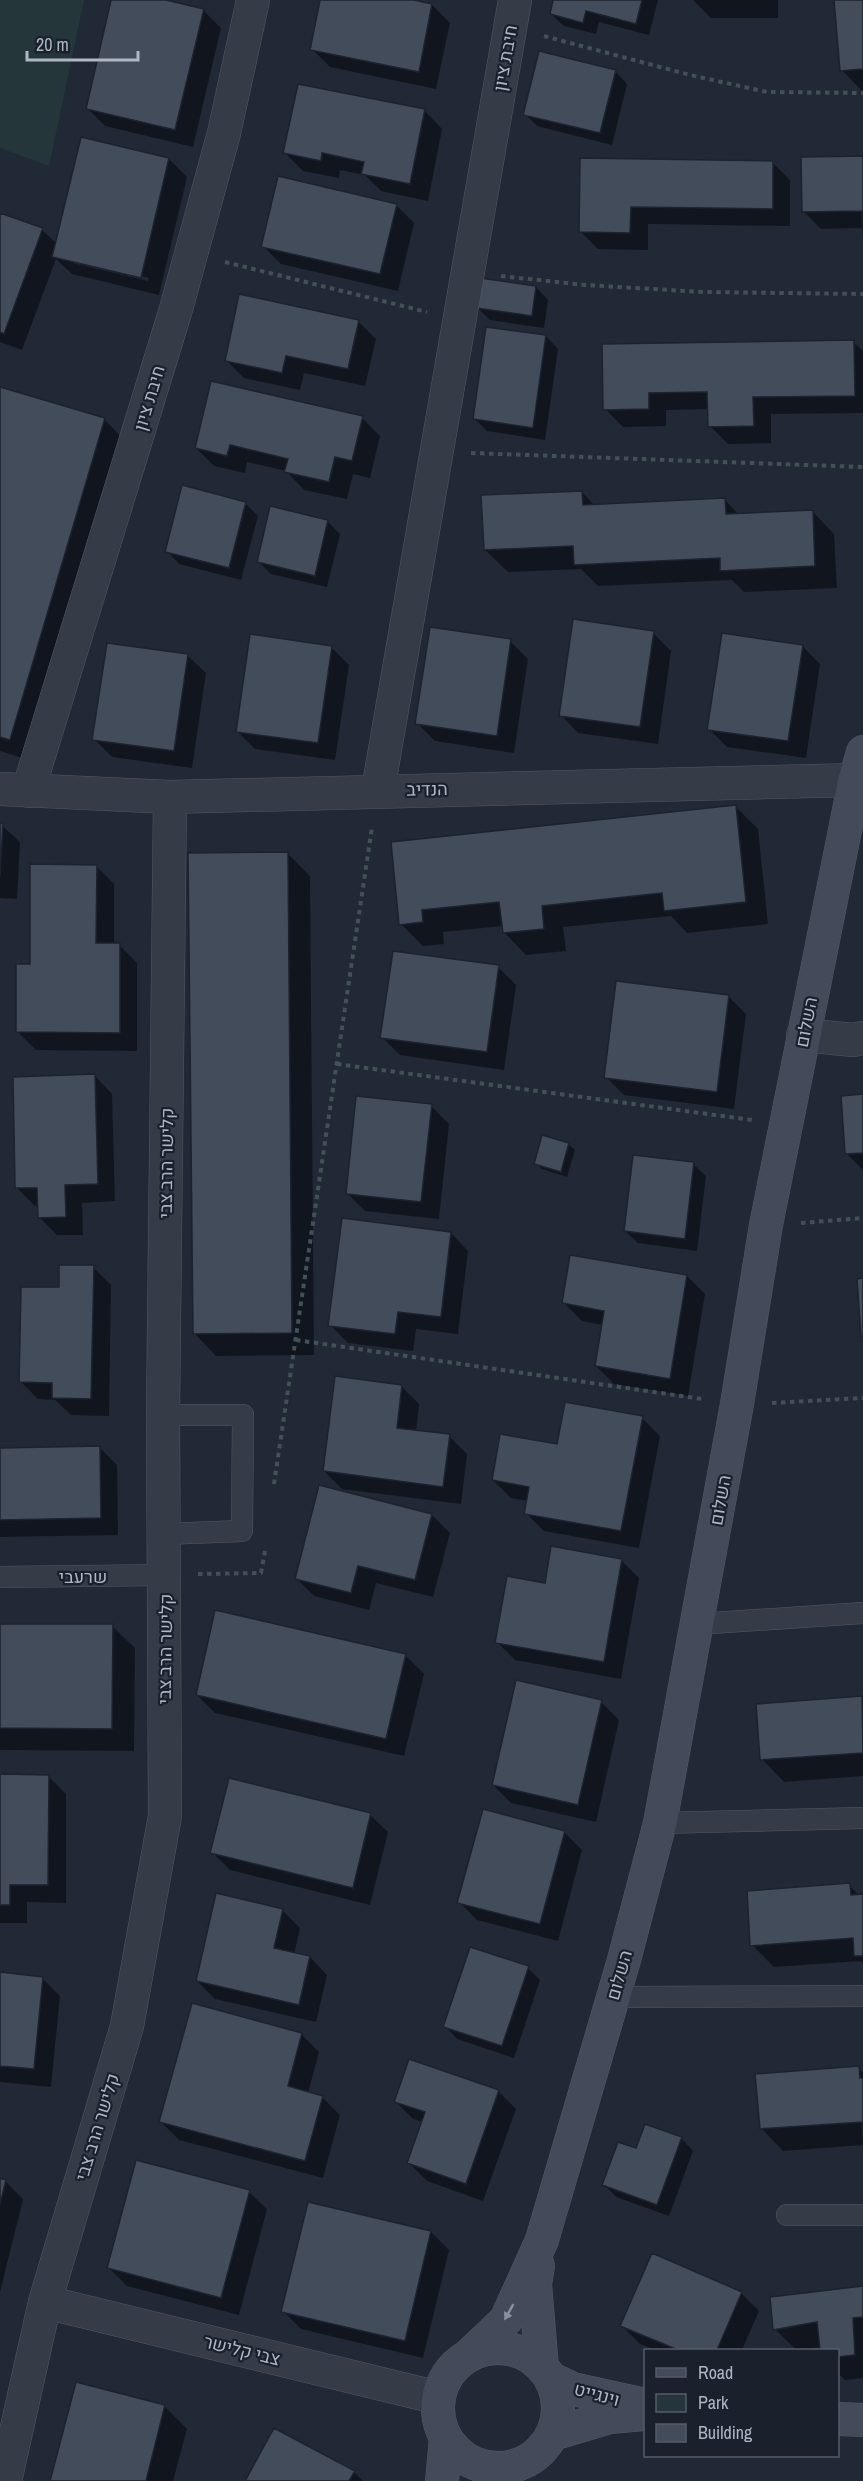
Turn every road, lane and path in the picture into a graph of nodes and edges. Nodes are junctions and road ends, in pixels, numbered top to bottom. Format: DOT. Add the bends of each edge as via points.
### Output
graph roads {
  1 [pos="253,0"];
  2 [pos="513,14"];
  3 [pos="863,93"];
  4 [pos="191,254"];
  5 [pos="468,272"];
  6 [pos="863,294"];
  7 [pos="460,320"];
  8 [pos="437,451"];
  9 [pos="863,467"];
  10 [pos="860,764"];
  11 [pos="14,790"];
  12 [pos="378,790"];
  13 [pos="170,797"];
  14 [pos="803,1035"];
  15 [pos="863,1038"];
  16 [pos="337,1064"];
  17 [pos="787,1125"];
  18 [pos="863,1218"];
  19 [pos="766,1225"];
  20 [pos="296,1340"];
  21 [pos="863,1398"];
  22 [pos="737,1404"];
  23 [pos="163,1415"];
  24 [pos="273,1491"];
  25 [pos="164,1534"];
  26 [pos="265,1549"];
  27 [pos="165,1575"];
  28 [pos="0,1577"];
  29 [pos="863,1613"];
  30 [pos="697,1624"];
  31 [pos="863,1818"];
  32 [pos="660,1823"];
  33 [pos="613,1996"];
  34 [pos="863,1996"];
  35 [pos="863,2215"];
  36 [pos="787,2216"];
  37 [pos="542,2240"];
  38 [pos="45,2302"];
  39 [pos="467,2356"];
  40 [pos="546,2372"];
  41 [pos="439,2398"];
  42 [pos="644,2405"];
  43 [pos="644,2414"];
  44 [pos="839,2419"];
  45 [pos="863,2420"];
  46 [pos="553,2434"];
  47 [pos="446,2438"];
  48 [pos="523,2462"];
  49 [pos="5,2481"];
  50 [pos="442,2481"];
  51 [pos="494,2481"];
  1 -- 4 [label="street, חיבת ציון" via="224,133"];
  2 -- 3 [label="path" via="690,75 767,92"];
  2 -- 5 [label="street, חיבת ציון"];
  4 -- 7 [label="path"];
  4 -- 11 [label="street, חיבת ציון" via="176,309"];
  5 -- 6 [label="path" via="585,285 703,292"];
  5 -- 7 [label="street, חיבת ציון"];
  7 -- 8 [label="street, חיבת ציון"];
  8 -- 9 [label="path"];
  8 -- 12 [label="street, חיבת ציון"];
  10 -- 12 [label="street, הנדיב"];
  10 -- 14 [label="street, השלום"];
  11 -- 13 [label="street, הנדיב"];
  12 -- 13 [label="street, הנדיב"];
  12 -- 16 [label="path"];
  13 -- 23 [label="street, קלישר הרב צבי"];
  14 -- 15 [label="street"];
  14 -- 17 [label="street, השלום"];
  16 -- 17 [label="path"];
  16 -- 20 [label="path"];
  17 -- 19 [label="street, השלום"];
  18 -- 19 [label="path"];
  19 -- 22 [label="street, השלום"];
  20 -- 22 [label="path"];
  20 -- 24 [label="path"];
  21 -- 22 [label="path"];
  22 -- 30 [label="street, השלום"];
  23 -- 25 [label="street, קלישר הרב צבי"];
  23 -- 25 [label="lane" via="243,1415 242,1531"];
  25 -- 27 [label="street, קלישר הרב צבי"];
  26 -- 27 [label="path" via="261,1573"];
  27 -- 28 [label="lane, שרעבי"];
  27 -- 38 [label="street, קלישר הרב צבי" via="165,1816 154,1887 128,2026"];
  29 -- 30 [label="lane"];
  30 -- 32 [label="street, השלום"];
  31 -- 32 [label="lane"];
  32 -- 33 [label="street, השלום"];
  33 -- 34 [label="lane"];
  33 -- 37 [label="street, השלום"];
  35 -- 36 [label="lane"];
  37 -- 39 [label="street, השלום, one-way" via="506,2320"];
  37 -- 40 [label="street, השלום" via="535,2284"];
  38 -- 41 [label="street, צבי קלישר"];
  38 -- 49 [label="street, קלישר הרב צבי"];
  39 -- 40 [label="street" via="486,2349 506,2349 526,2355"];
  39 -- 41 [label="street" via="444,2381"];
  40 -- 42 [label="street, וינגייט" via="589,2393"];
  40 -- 46 [label="street" via="557,2396"];
  41 -- 47 [label="street" via="439,2419"];
  43 -- 46 [label="street, וינגייט" via="610,2417"];
  44 -- 45 [label="street"];
  46 -- 48 [label="street"];
  47 -- 48 [label="street" via="472,2462 489,2467"];
  47 -- 50 [label="street"];
  48 -- 51 [label="street"];
}
